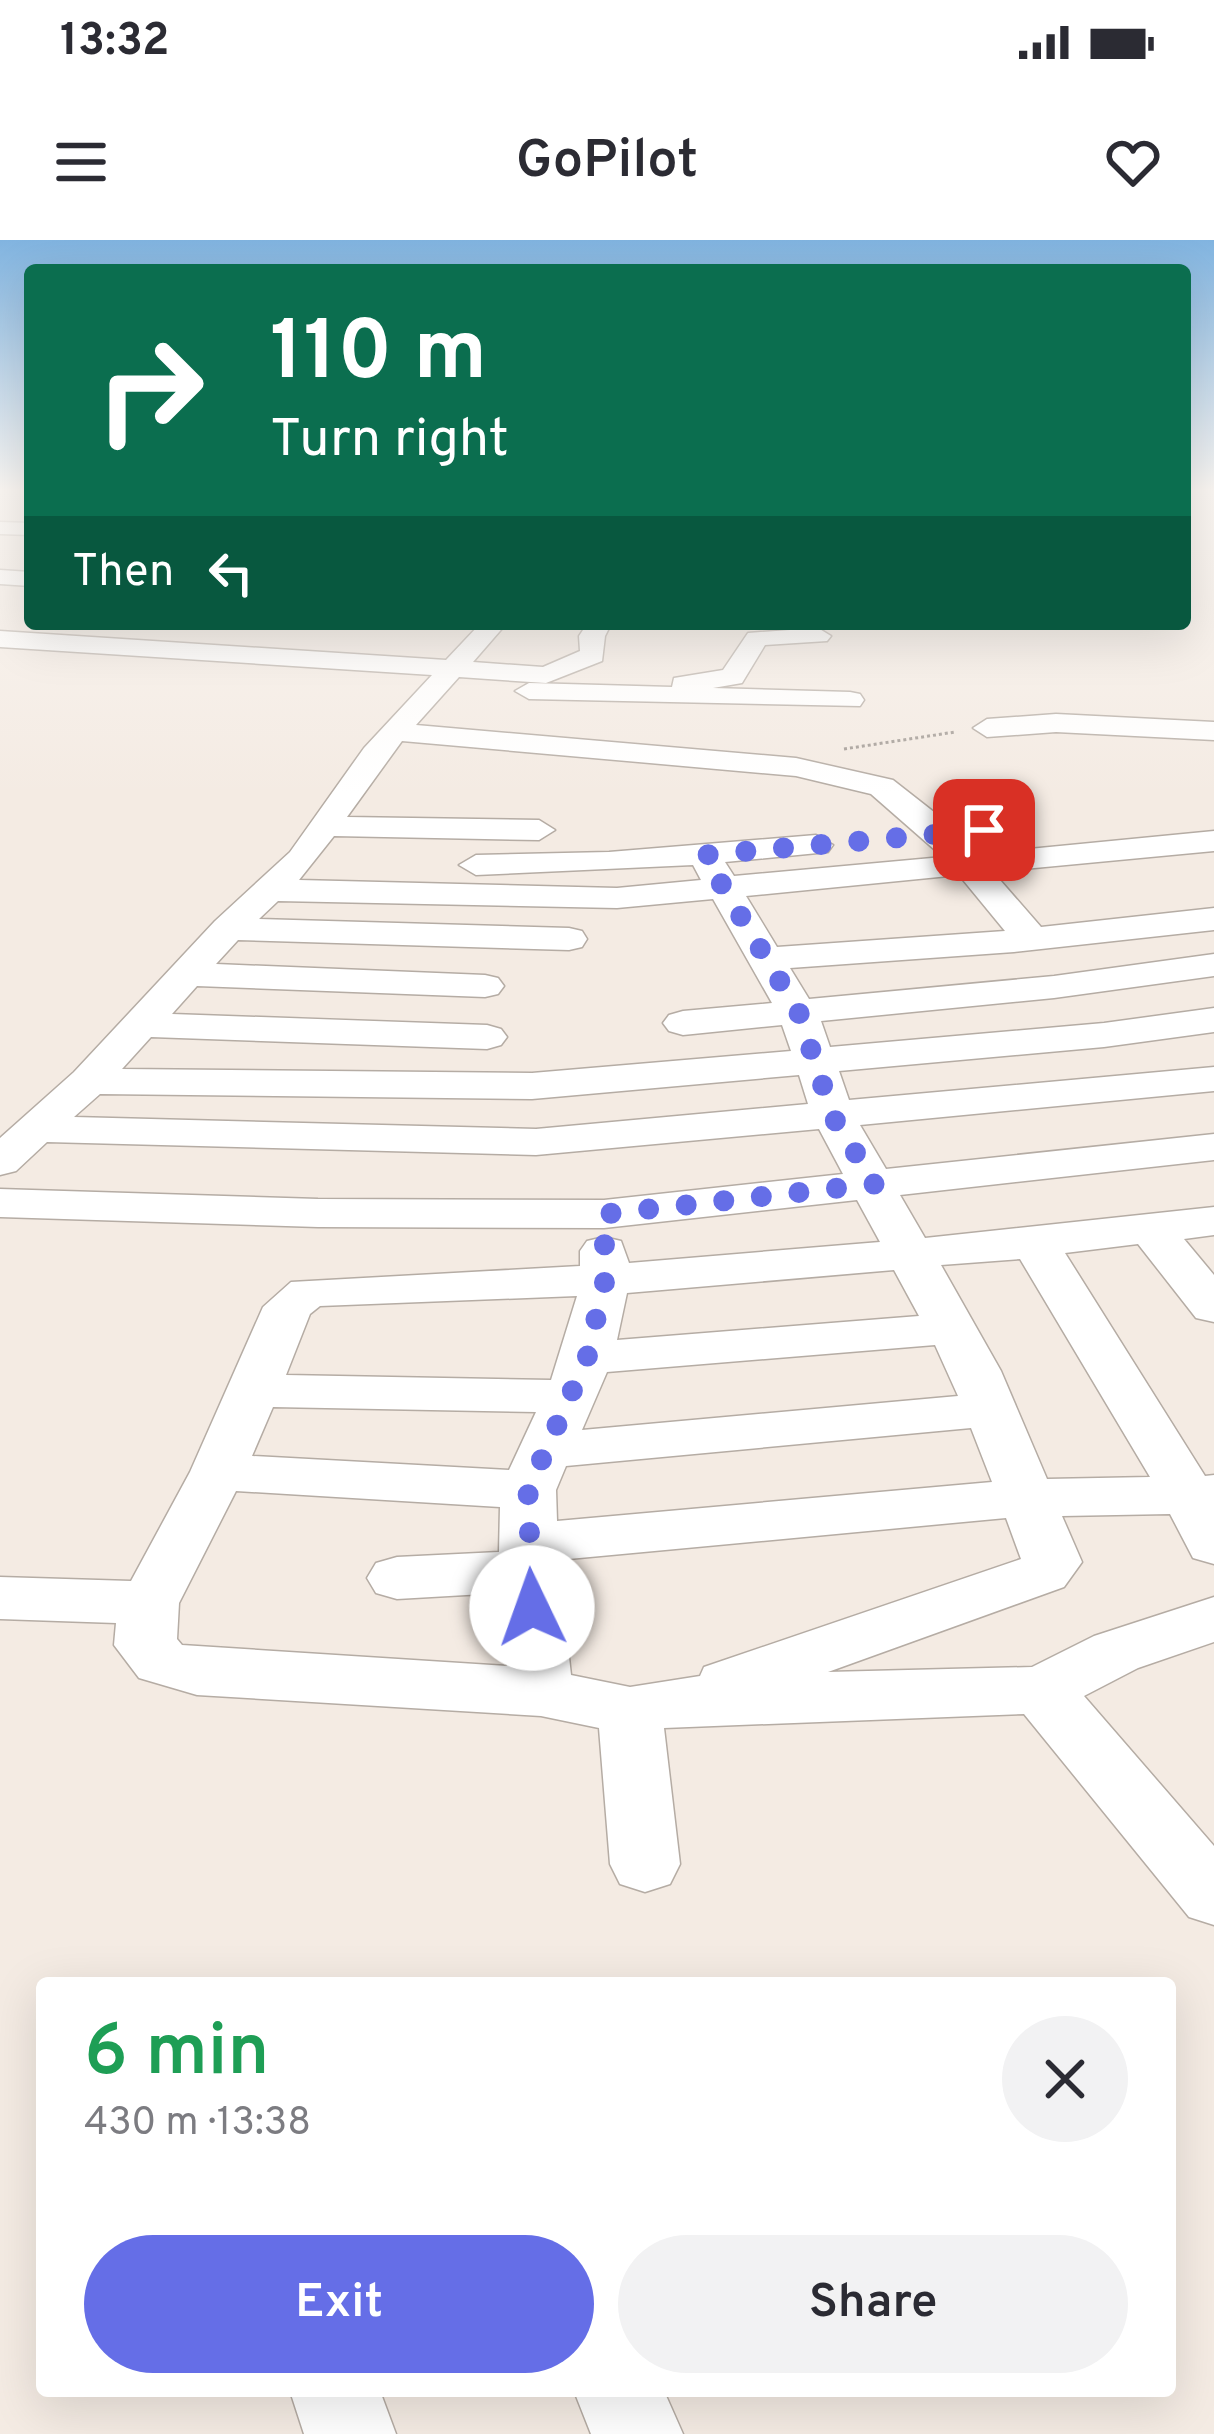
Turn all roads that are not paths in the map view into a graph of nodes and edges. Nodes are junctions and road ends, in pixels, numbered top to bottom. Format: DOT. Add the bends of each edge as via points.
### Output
graph roads {
  1 [pos="159,630"];
  2 [pos="488,630"];
  3 [pos="596,630"];
  4 [pos="818,636"];
  5 [pos="0,638"];
  6 [pos="135,648"];
  7 [pos="449,669"];
  8 [pos="493,695"];
  9 [pos="850,700"];
  10 [pos="987,728"];
  11 [pos="1214,731"];
  12 [pos="402,733"];
  13 [pos="1153,815"];
  14 [pos="324,826"];
  15 [pos="654,832"];
  16 [pos="941,834"];
  17 [pos="1214,841"];
  18 [pos="302,859"];
  19 [pos="966,862"];
  20 [pos="1214,875"];
  21 [pos="272,890"];
  22 [pos="995,895"];
  23 [pos="733,905"];
  24 [pos="1214,919"];
  25 [pos="228,929"];
  26 [pos="569,939"];
  27 [pos="1023,940"];
  28 [pos="1214,965"];
  29 [pos="185,974"];
  30 [pos="485,986"];
  31 [pos="1054,987"];
  32 [pos="1214,1019"];
  33 [pos="683,1023"];
  34 [pos="143,1025"];
  35 [pos="1104,1035"];
  36 [pos="805,1036"];
  37 [pos="487,1037"];
  38 [pos="1214,1078"];
  39 [pos="89,1081"];
  40 [pos="532,1086"];
  41 [pos="1156,1088"];
  42 [pos="833,1117"];
  43 [pos="32,1129"];
  44 [pos="536,1142"];
  45 [pos="1214,1146"];
  46 [pos="0,1162"];
  47 [pos="875,1184"];
  48 [pos="0,1203"];
  49 [pos="604,1214"];
  50 [pos="1214,1221"];
  51 [pos="1150,1228"];
  52 [pos="1035,1243"];
  53 [pos="910,1252"];
  54 [pos="605,1280"];
  55 [pos="1214,1307"];
  56 [pos="952,1328"];
  57 [pos="580,1378"];
  58 [pos="251,1390"];
  59 [pos="988,1410"];
  60 [pos="218,1472"];
  61 [pos="1025,1498"];
  62 [pos="1206,1511"];
  63 [pos="532,1514"];
  64 [pos="397,1579"];
  65 [pos="0,1598"];
  66 [pos="149,1603"];
  67 [pos="1214,1619"];
  68 [pos="1041,1690"];
  69 [pos="541,1692"];
  70 [pos="656,1705"];
  71 [pos="645,1864"];
  72 [pos="1214,1896"];
  73 [pos="337,2397"];
  74 [pos="622,2397"];
  75 [pos="350,2434"];
  76 [pos="637,2434"];
  1 -- 6 [label="street"];
  2 -- 7 [label="street"];
  3 -- 7 [label="street" via="592,655 546,675"];
  4 -- 8 [label="street" via="757,638 732,677 721,680"];
  5 -- 6 [label="street"];
  6 -- 7 [label="street"];
  7 -- 12 [label="street"];
  8 -- 9 [label="street"];
  8 -- 12 [label="street"];
  10 -- 11 [label="street"];
  12 -- 14 [label="street"];
  12 -- 16 [label="street" via="796,767 882,787"];
  13 -- 16 [label="street"];
  14 -- 15 [label="street"];
  14 -- 18 [label="street"];
  16 -- 19 [label="street"];
  16 -- 23 [label="street" via="858,841"];
  17 -- 19 [label="street"];
  18 -- 21 [label="street"];
  18 -- 23 [label="street" via="502,866"];
  19 -- 22 [label="street"];
  19 -- 23 [label="street"];
  20 -- 22 [label="street"];
  21 -- 23 [label="street"];
  21 -- 25 [label="street"];
  22 -- 23 [label="street"];
  22 -- 27 [label="street"];
  23 -- 27 [label="street"];
  23 -- 36 [label="street"];
  24 -- 27 [label="street"];
  25 -- 26 [label="street"];
  25 -- 29 [label="street"];
  27 -- 31 [label="street"];
  28 -- 31 [label="street"];
  29 -- 30 [label="street"];
  29 -- 34 [label="street"];
  31 -- 35 [label="street"];
  31 -- 36 [label="street"];
  32 -- 35 [label="street"];
  33 -- 36 [label="street"];
  34 -- 37 [label="street"];
  34 -- 39 [label="street"];
  35 -- 36 [label="street"];
  35 -- 41 [label="street"];
  36 -- 40 [label="street"];
  36 -- 42 [label="street"];
  38 -- 41 [label="street"];
  39 -- 40 [label="street"];
  39 -- 43 [label="street"];
  40 -- 44 [label="street"];
  41 -- 42 [label="street"];
  41 -- 45 [label="street"];
  42 -- 44 [label="street"];
  42 -- 47 [label="street"];
  43 -- 44 [label="street"];
  43 -- 46 [label="street"];
  45 -- 47 [label="street"];
  47 -- 49 [label="street"];
  47 -- 53 [label="street"];
  48 -- 49 [label="street"];
  49 -- 54 [label="street"];
  50 -- 51 [label="street"];
  51 -- 52 [label="street"];
  51 -- 55 [label="street"];
  52 -- 53 [label="street"];
  52 -- 62 [label="street"];
  53 -- 54 [label="street"];
  53 -- 56 [label="street"];
  54 -- 57 [label="street"];
  54 -- 58 [label="street" via="308,1292 288,1307"];
  56 -- 57 [label="street"];
  56 -- 59 [label="street"];
  57 -- 58 [label="street"];
  57 -- 63 [label="street"];
  58 -- 60 [label="street"];
  59 -- 61 [label="street"];
  59 -- 63 [label="street"];
  60 -- 63 [label="street"];
  60 -- 66 [label="street"];
  61 -- 62 [label="street"];
  61 -- 63 [label="street"];
  61 -- 70 [label="street" via="1052,1553 1043,1573"];
  63 -- 64 [label="street"];
  63 -- 69 [label="street"];
  65 -- 66 [label="street"];
  66 -- 69 [label="street" via="145,1646 161,1662 197,1672"];
  67 -- 68 [label="street" via="1116,1652"];
  68 -- 70 [label="street"];
  68 -- 72 [label="street"];
  69 -- 70 [label="street"];
  70 -- 71 [label="street"];
  73 -- 75 [label="street"];
  74 -- 76 [label="street"];
}
